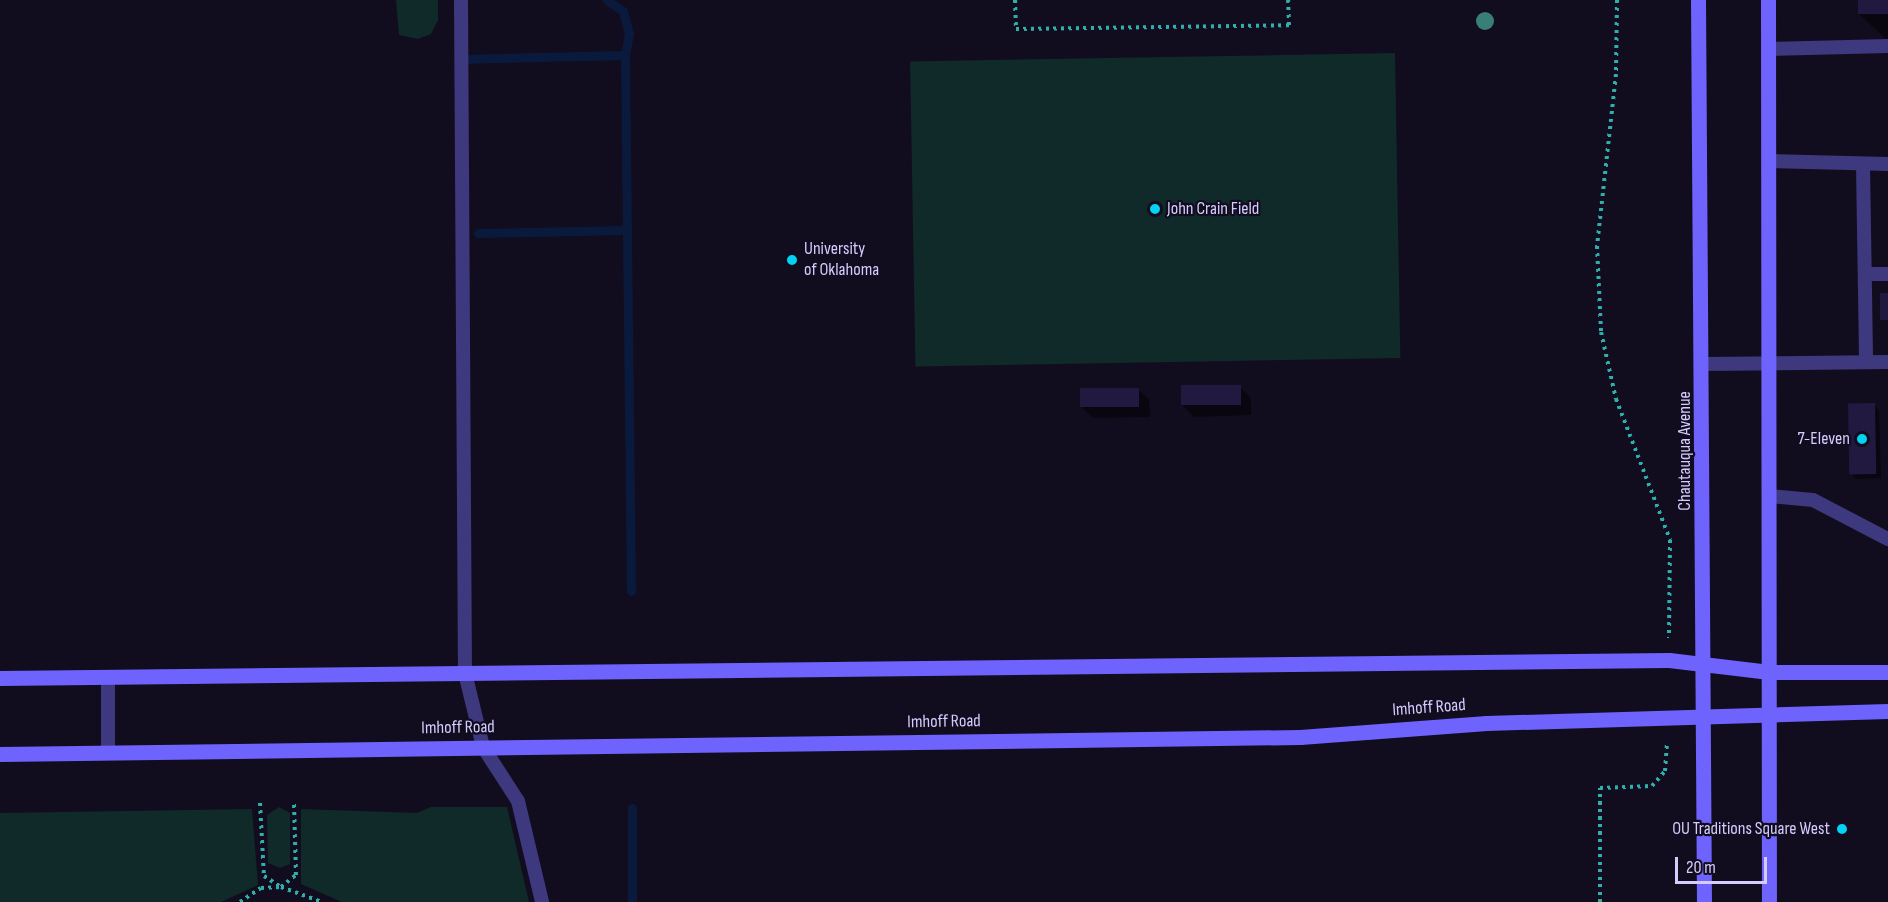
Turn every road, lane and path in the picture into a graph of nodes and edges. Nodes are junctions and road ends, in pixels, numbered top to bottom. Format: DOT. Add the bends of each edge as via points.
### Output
graph roads {
  1 [pos="461,0"];
  2 [pos="1015,0"];
  3 [pos="1288,0"];
  4 [pos="1617,0"];
  5 [pos="1698,0"];
  6 [pos="1768,0"];
  7 [pos="1888,46"];
  8 [pos="1768,49"];
  9 [pos="1769,161"];
  10 [pos="1888,164"];
  11 [pos="1863,165"];
  12 [pos="1865,274"];
  13 [pos="1888,274"];
  14 [pos="1866,362"];
  15 [pos="1888,362"];
  16 [pos="1703,364"];
  17 [pos="1769,365"];
  18 [pos="1769,496"];
  19 [pos="1888,539"];
  20 [pos="1670,621"];
  21 [pos="1704,663"];
  22 [pos="1769,672"];
  23 [pos="1888,672"];
  24 [pos="465,673"];
  25 [pos="108,677"];
  26 [pos="0,678"];
  27 [pos="1888,711"];
  28 [pos="1769,717"];
  29 [pos="1704,719"];
  30 [pos="483,747"];
  31 [pos="108,751"];
  32 [pos="0,754"];
  33 [pos="1665,771"];
  34 [pos="260,803"];
  35 [pos="294,803"];
  36 [pos="281,887"];
  37 [pos="240,902"];
  38 [pos="322,902"];
  39 [pos="542,902"];
  40 [pos="1600,902"];
  41 [pos="1704,902"];
  42 [pos="1769,902"];
  1 -- 24 [label="lane"];
  2 -- 3 [label="path" via="1016,29 1289,25"];
  4 -- 20 [label="path" via="1616,74 1597,246 1601,332 1616,399 1670,540"];
  5 -- 16 [label="main road, Chautauqua Avenue"];
  6 -- 8 [label="main road"];
  7 -- 8 [label="lane"];
  8 -- 9 [label="main road"];
  9 -- 11 [label="lane"];
  9 -- 17 [label="main road"];
  10 -- 11 [label="lane"];
  11 -- 12 [label="lane"];
  12 -- 13 [label="lane"];
  12 -- 14 [label="lane"];
  14 -- 15 [label="lane"];
  14 -- 17 [label="lane"];
  16 -- 17 [label="lane"];
  16 -- 21 [label="main road, Chautauqua Avenue"];
  17 -- 18 [label="main road"];
  18 -- 19 [label="lane" via="1813,500"];
  18 -- 22 [label="main road"];
  21 -- 22 [label="main road"];
  21 -- 24 [label="main road"];
  21 -- 29 [label="main road, Chautauqua Avenue"];
  22 -- 23 [label="main road"];
  22 -- 28 [label="main road"];
  24 -- 25 [label="main road"];
  24 -- 30 [label="lane"];
  25 -- 26 [label="main road"];
  25 -- 31 [label="lane"];
  27 -- 28 [label="main road, Imhoff Road"];
  28 -- 29 [label="main road, Imhoff Road"];
  28 -- 42 [label="main road"];
  29 -- 30 [label="main road, Imhoff Road" via="1486,723 1300,736"];
  29 -- 41 [label="main road, Chautauqua Avenue"];
  30 -- 31 [label="main road, Imhoff Road"];
  30 -- 39 [label="lane" via="518,801"];
  31 -- 32 [label="main road, Imhoff Road"];
  33 -- 40 [label="path" via="1652,786 1600,788"];
  34 -- 36 [label="path" via="264,876"];
  35 -- 36 [label="path" via="296,875"];
  36 -- 37 [label="path" via="261,888"];
  36 -- 38 [label="path"];
}
